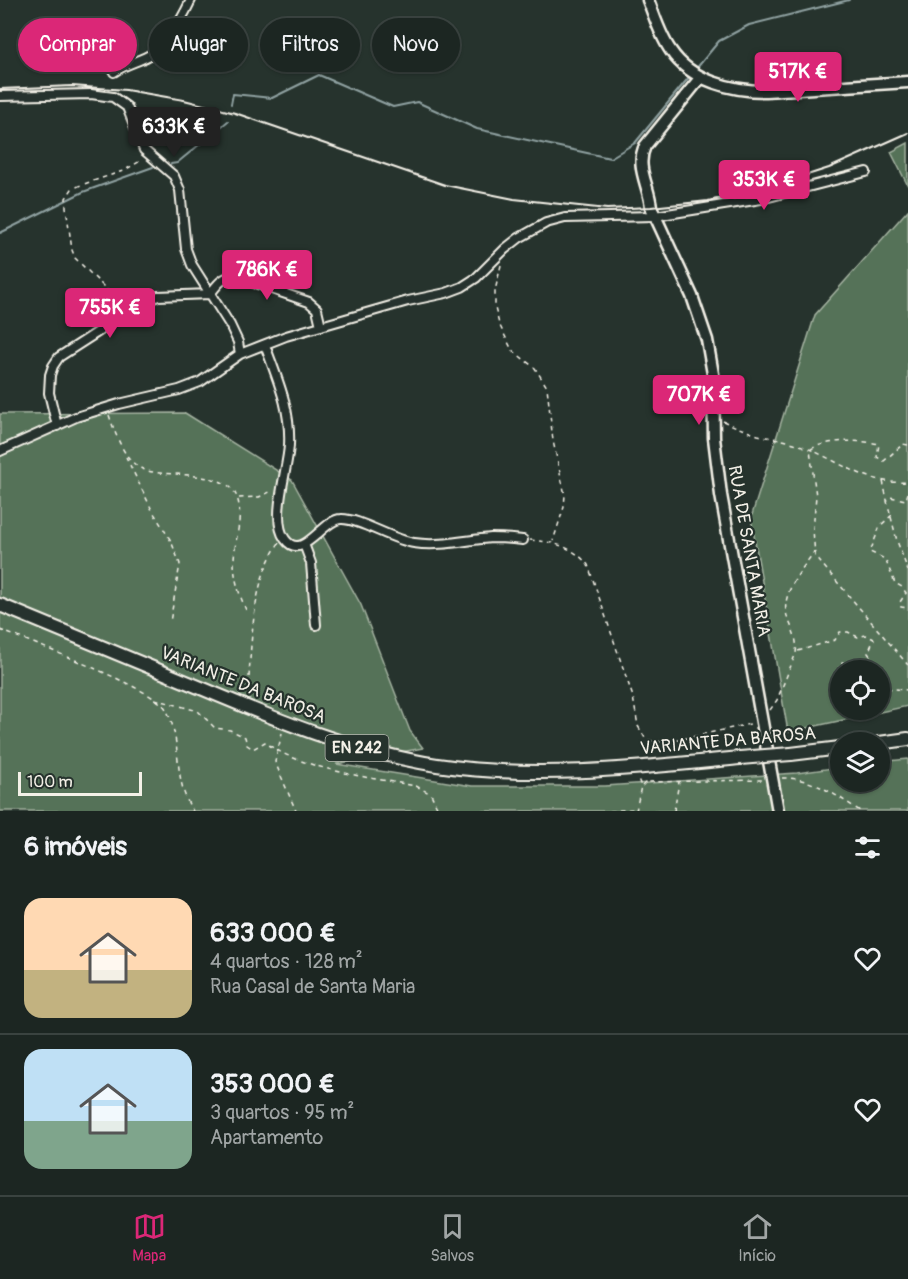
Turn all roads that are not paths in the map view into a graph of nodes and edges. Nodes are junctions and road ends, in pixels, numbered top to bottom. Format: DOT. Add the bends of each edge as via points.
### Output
graph roads {
  1 [pos="191,0"];
  2 [pos="650,1"];
  3 [pos="137,60"];
  4 [pos="696,73"];
  5 [pos="908,82"];
  6 [pos="0,96"];
  7 [pos="866,172"];
  8 [pos="655,216"];
  9 [pos="210,294"];
  10 [pos="321,326"];
  11 [pos="265,345"];
  12 [pos="240,354"];
  13 [pos="57,426"];
  14 [pos="0,451"];
  15 [pos="523,540"];
  16 [pos="304,544"];
  17 [pos="0,605"];
  18 [pos="316,625"];
  19 [pos="907,740"];
  20 [pos="890,742"];
  21 [pos="830,749"];
  22 [pos="778,811"];
  1 -- 3 [label="street" via="158,48"];
  2 -- 4 [label="street" via="674,56"];
  4 -- 5 [label="street" via="722,85 753,91"];
  4 -- 8 [label="street, RUA DE SANTA MARIA" via="640,156"];
  6 -- 9 [label="street" via="91,94 113,96 128,107 144,150 174,176 180,190 186,249"];
  7 -- 8 [label="street" via="761,199"];
  8 -- 10 [label="street" via="565,218 533,229 462,287"];
  8 -- 22 [label="street, RUA DE SANTA MARIA" via="701,322 713,374 721,495"];
  9 -- 10 [label="street" via="220,281 234,276 309,302 316,309"];
  9 -- 12 [label="street" via="230,325"];
  9 -- 13 [label="street" via="158,296 114,318 59,357 50,375 49,393"];
  10 -- 11 [label="street"];
  11 -- 12 [label="street"];
  11 -- 16 [label="street" via="288,417 289,447 279,504 280,529 288,543"];
  12 -- 13 [label="street" via="200,382 76,417"];
  13 -- 14 [label="street"];
  15 -- 16 [label="street" via="493,538 415,544 349,519 339,519"];
  16 -- 18 [label="street" via="311,563"];
  17 -- 21 [label="main road, VARIANTE DA BAROSA / EN 242, bridge" via="248,708 358,748 415,761 460,768 575,771"];
  19 -- 20 [label="main road"];
}
